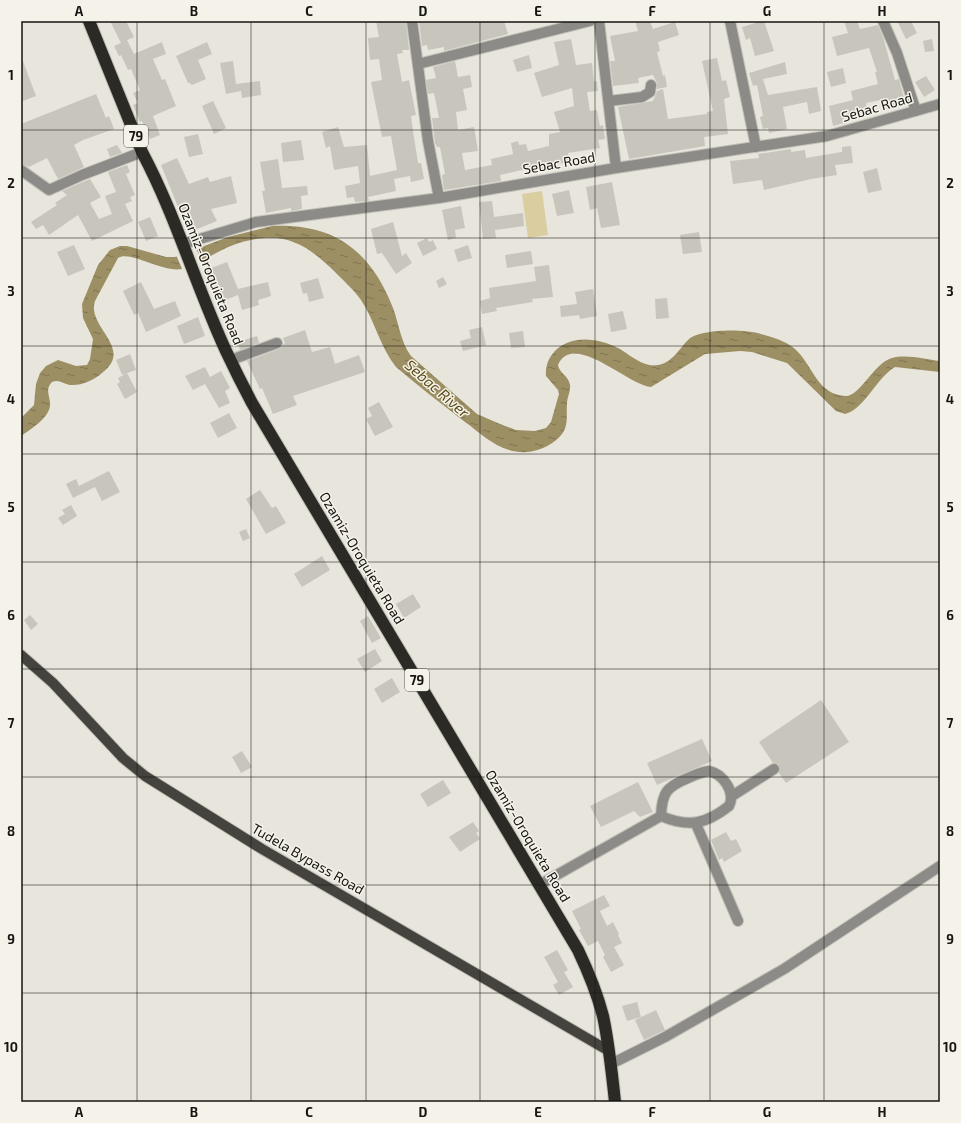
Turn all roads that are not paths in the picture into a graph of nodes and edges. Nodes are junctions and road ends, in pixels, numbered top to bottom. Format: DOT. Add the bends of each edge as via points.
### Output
graph roads {
  1 [pos="89,21"];
  2 [pos="412,21"];
  3 [pos="590,21"];
  4 [pos="600,21"];
  5 [pos="730,21"];
  6 [pos="883,21"];
  7 [pos="418,64"];
  8 [pos="651,85"];
  9 [pos="609,101"];
  10 [pos="940,104"];
  11 [pos="916,111"];
  12 [pos="756,147"];
  13 [pos="142,152"];
  14 [pos="616,168"];
  15 [pos="21,170"];
  16 [pos="439,198"];
  17 [pos="184,247"];
  18 [pos="276,343"];
  19 [pos="230,360"];
  20 [pos="21,654"];
  21 [pos="774,769"];
  22 [pos="732,796"];
  23 [pos="661,816"];
  24 [pos="696,824"];
  25 [pos="940,866"];
  26 [pos="539,885"];
  27 [pos="738,921"];
  28 [pos="609,1050"];
  29 [pos="611,1064"];
  30 [pos="615,1102"];
  1 -- 13 [label="highway, Ozamiz-Oroquieta Road / 79"];
  2 -- 7 [label="street"];
  3 -- 7 [label="street"];
  4 -- 9 [label="street"];
  5 -- 12 [label="street"];
  6 -- 11 [label="street" via="897,53"];
  7 -- 16 [label="street" via="428,141"];
  8 -- 9 [label="street" via="650,92 642,97"];
  9 -- 14 [label="street"];
  10 -- 11 [label="street, Sebac Road"];
  11 -- 12 [label="street, Sebac Road" via="827,136"];
  12 -- 14 [label="street, Sebac Road"];
  13 -- 15 [label="street" via="49,190"];
  13 -- 17 [label="highway, Ozamiz-Oroquieta Road / 79"];
  14 -- 16 [label="street, Sebac Road"];
  16 -- 17 [label="street, Sebac Road" via="256,222"];
  17 -- 19 [label="highway, Ozamiz-Oroquieta Road / 79"];
  18 -- 19 [label="street"];
  19 -- 26 [label="highway, Ozamiz-Oroquieta Road / 79" via="252,403"];
  20 -- 28 [label="main road, Tudela Bypass Road" via="53,683 123,758 145,776 262,849"];
  21 -- 22 [label="street"];
  22 -- 23 [label="street" via="721,776 703,772 667,789 662,799"];
  22 -- 24 [label="street" via="729,806 723,811"];
  23 -- 24 [label="street" via="676,822"];
  23 -- 26 [label="street"];
  24 -- 27 [label="street"];
  25 -- 29 [label="street" via="784,969 665,1038"];
  26 -- 28 [label="highway, Ozamiz-Oroquieta Road / 79" via="578,950 590,977"];
  28 -- 29 [label="highway, Ozamiz-Oroquieta Road / 79"];
  29 -- 30 [label="highway, Ozamiz-Oroquieta Road / 79"];
}
